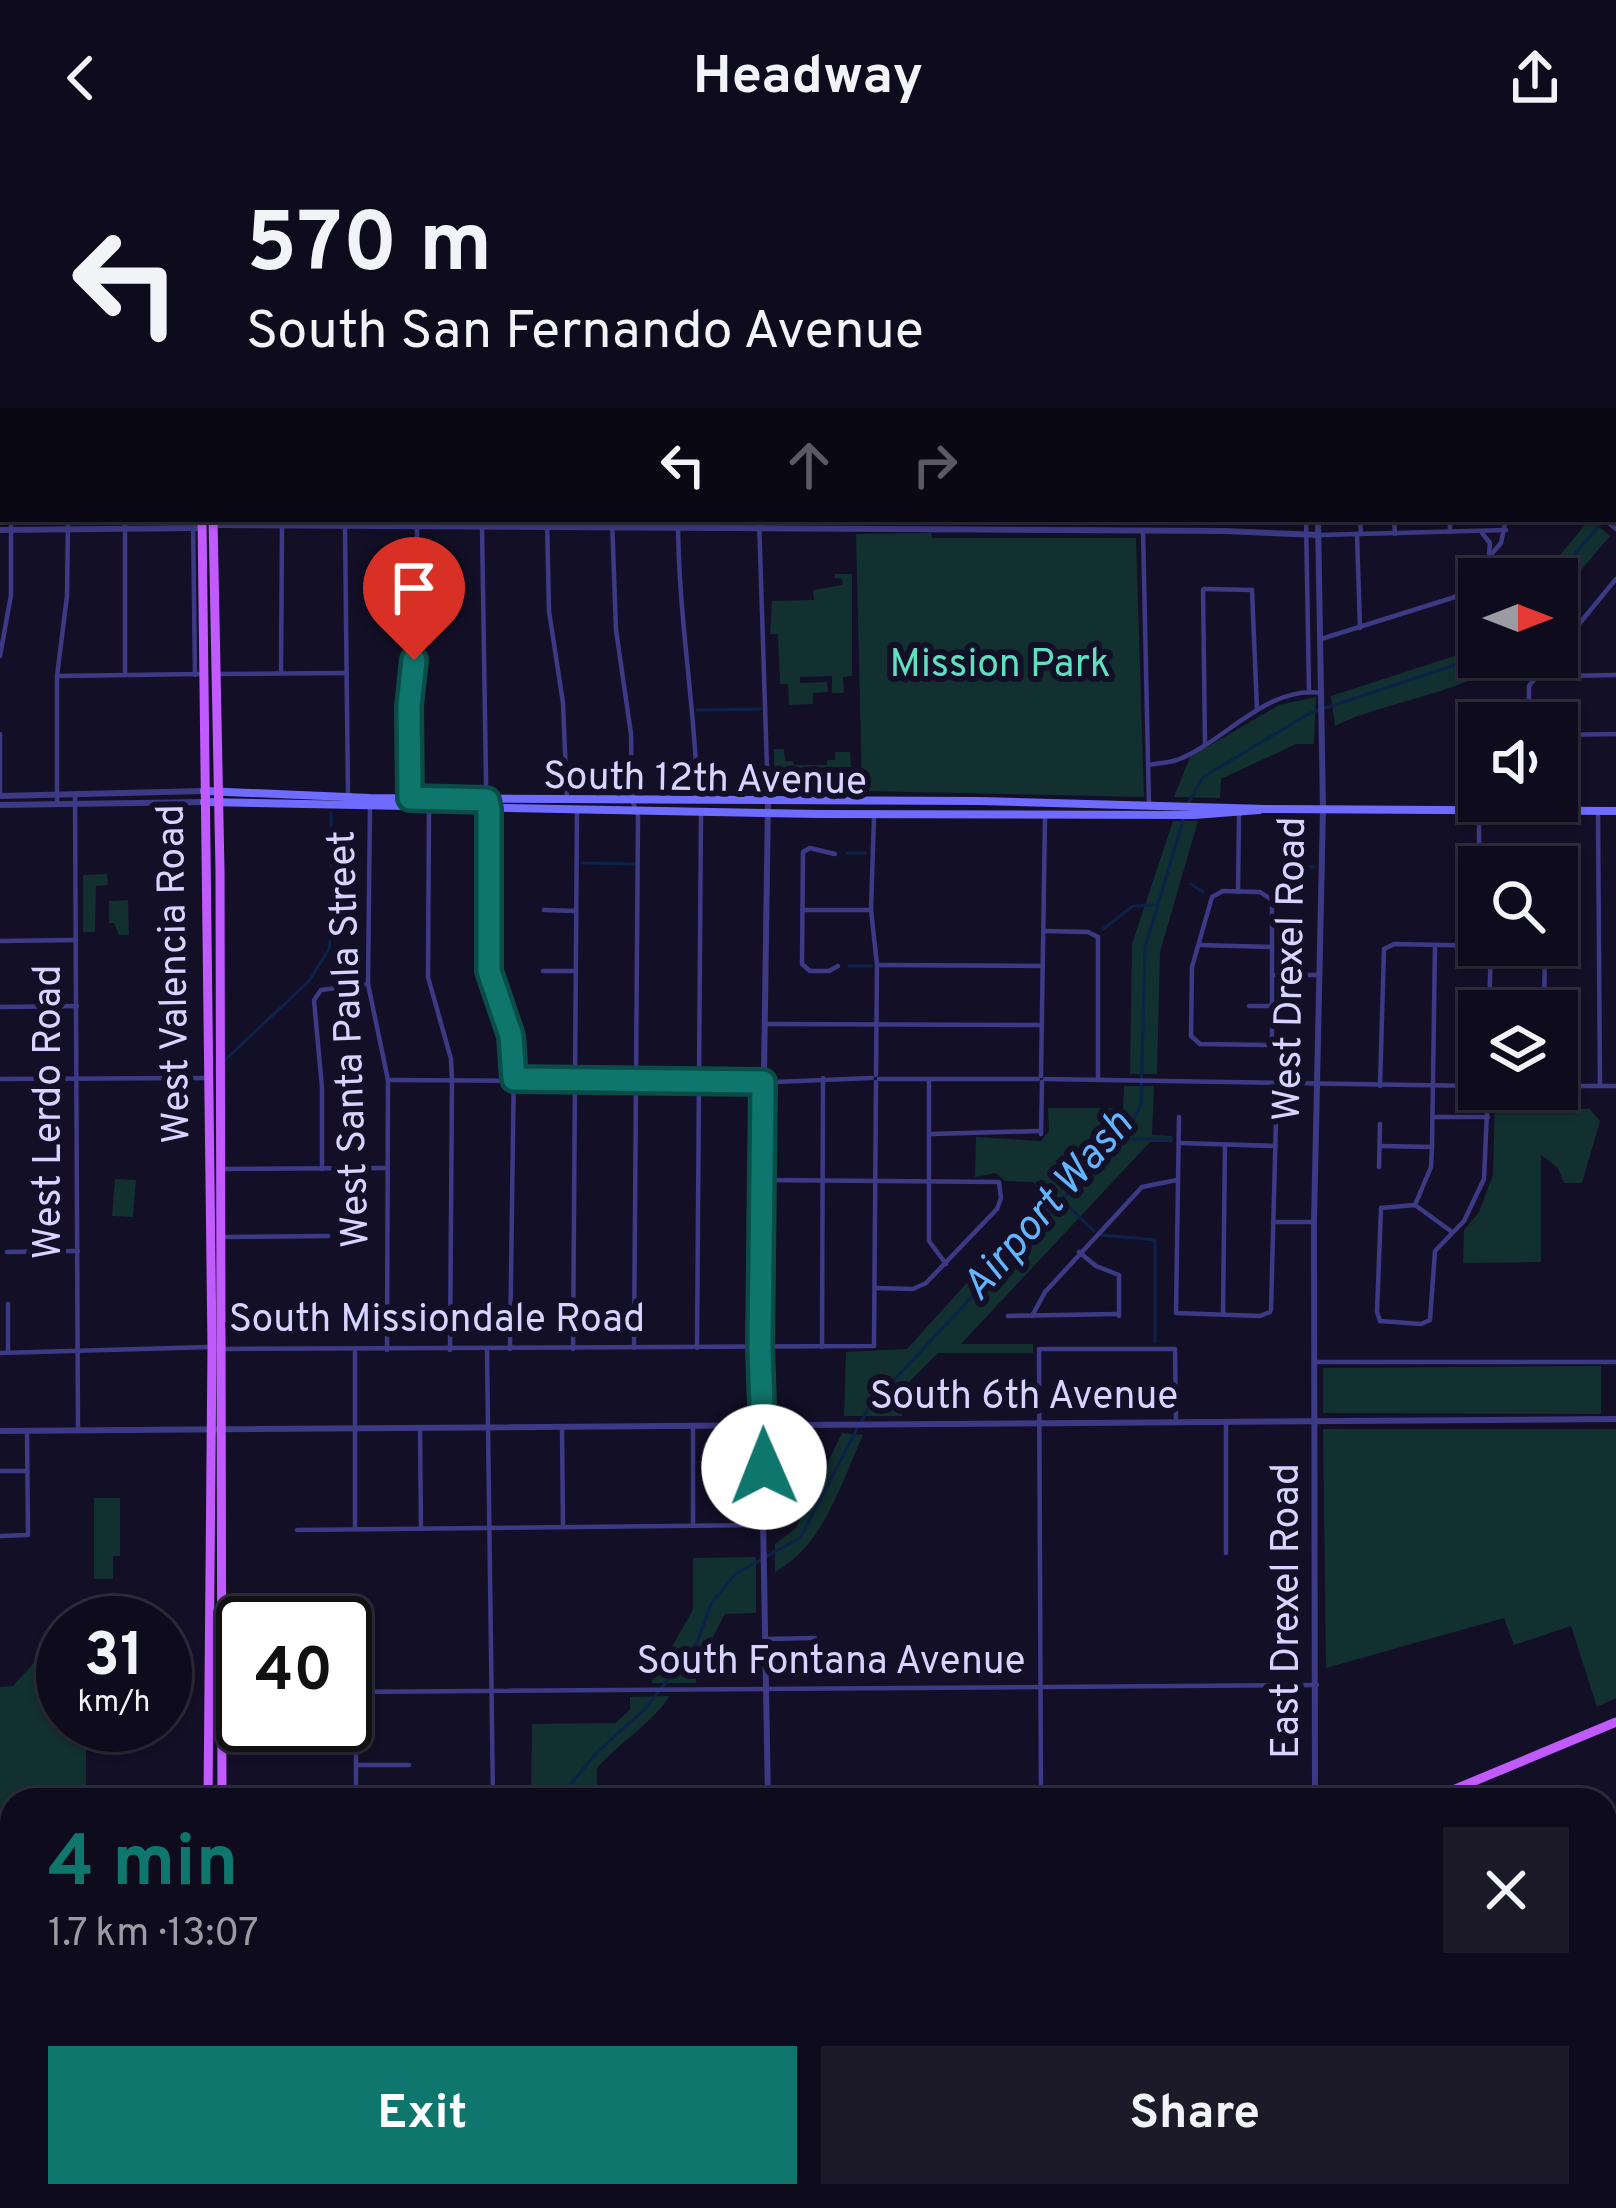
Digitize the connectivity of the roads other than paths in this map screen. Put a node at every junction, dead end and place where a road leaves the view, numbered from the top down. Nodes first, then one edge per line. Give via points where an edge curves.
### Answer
1 (11, 522) edge
2 (68, 522) edge
3 (124, 522) edge
4 (892, 522) edge
5 (959, 522) edge
6 (1037, 522) edge
7 (1100, 522) edge
8 (1163, 522) edge
9 (1224, 522) edge
10 (1306, 522) edge
11 (1318, 522) edge
12 (1360, 522) edge
13 (1394, 522) edge
14 (1450, 522) edge
15 (1506, 522) edge
16 (203, 523) edge
17 (366, 523) edge
18 (547, 523) edge
19 (612, 523) edge
20 (480, 524) edge
21 (678, 524) edge
22 (759, 524) edge
23 (824, 524) edge
24 (282, 526) junction
25 (344, 526) junction
26 (417, 526) junction
27 (892, 529) junction
28 (0, 530) edge
29 (11, 530) junction
30 (68, 530) junction
31 (125, 530) junction
32 (959, 530) junction
33 (1037, 530) junction
34 (1100, 530) junction
35 (1142, 530) junction
36 (1506, 530) junction
37 (1163, 531) junction
38 (1224, 531) junction
39 (1477, 531) junction
40 (1305, 532) junction
41 (1450, 532) junction
42 (1359, 534) junction
43 (1395, 534) junction
44 (1319, 535) junction
45 (1488, 558) edge
46 (1489, 558) edge
47 (1616, 579) edge
48 (1458, 594) edge
49 (1578, 625) edge
50 (1360, 628) junction
51 (1321, 639) junction
52 (0, 656) edge
53 (281, 673) junction
54 (346, 673) junction
55 (199, 674) junction
56 (217, 674) junction
57 (125, 675) junction
58 (1616, 675) edge
59 (57, 676) junction
60 (1578, 676) edge
61 (1310, 691) junction
62 (1322, 697) junction
63 (1257, 711) junction
64 (0, 734) edge
65 (1616, 734) edge
66 (1578, 735) edge
67 (1204, 744) junction
68 (1148, 765) junction
69 (0, 796) edge
70 (204, 796) junction
71 (219, 796) junction
72 (328, 796) junction
73 (348, 797) junction
74 (57, 798) junction
75 (75, 798) junction
76 (410, 798) junction
77 (567, 800) junction
78 (632, 800) junction
79 (767, 800) junction
80 (861, 800) junction
81 (1045, 802) junction
82 (370, 803) junction
83 (488, 804) junction
84 (0, 805) edge
85 (314, 806) junction
86 (699, 806) junction
87 (429, 808) junction
88 (1266, 808) junction
89 (577, 809) junction
90 (1150, 809) junction
91 (1323, 809) junction
92 (637, 810) junction
93 (1196, 810) junction
94 (1458, 810) edge
95 (1578, 810) edge
96 (1598, 811) junction
97 (1616, 811) edge
98 (878, 812) junction
99 (861, 813) junction
100 (767, 814) junction
101 (849, 814) junction
102 (1239, 814) junction
103 (1045, 815) junction
104 (872, 826) junction
105 (836, 854) dead end
106 (1238, 892) junction
107 (544, 910) dead end
108 (576, 910) junction
109 (802, 910) junction
110 (872, 910) junction
111 (1044, 932) junction
112 (213, 937) junction
113 (76, 940) junction
114 (0, 941) edge
115 (1197, 945) junction
116 (1435, 946) junction
117 (1458, 946) edge
118 (1272, 947) junction
119 (877, 965) junction
120 (1043, 965) junction
121 (838, 966) dead end
122 (543, 971) dead end
123 (576, 971) junction
124 (1272, 975) junction
125 (1320, 975) junction
126 (368, 985) junction
127 (77, 1006) junction
128 (1249, 1006) dead end
129 (1271, 1006) junction
130 (0, 1007) edge
131 (764, 1024) junction
132 (877, 1024) junction
133 (1042, 1025) junction
134 (77, 1078) junction
135 (214, 1078) junction
136 (823, 1078) junction
137 (876, 1078) junction
138 (0, 1079) edge
139 (514, 1079) junction
140 (1042, 1079) junction
141 (1098, 1079) junction
142 (388, 1080) junction
143 (452, 1080) junction
144 (929, 1080) junction
145 (574, 1081) junction
146 (636, 1081) junction
147 (698, 1082) junction
148 (763, 1082) junction
149 (1277, 1082) junction
150 (1317, 1082) junction
151 (1380, 1086) junction
152 (1432, 1086) junction
153 (1458, 1086) edge
154 (1578, 1086) edge
155 (1600, 1086) junction
156 (1616, 1086) edge
157 (1488, 1110) edge
158 (1432, 1117) junction
159 (1488, 1117) junction
160 (1179, 1118) dead end
161 (1380, 1124) dead end
162 (929, 1134) junction
163 (1178, 1143) junction
164 (1226, 1145) junction
165 (1380, 1145) junction
166 (1276, 1146) junction
167 (1432, 1147) junction
168 (1379, 1167) dead end
169 (388, 1168) junction
170 (215, 1169) junction
171 (322, 1169) junction
172 (762, 1180) junction
173 (822, 1180) junction
174 (929, 1180) junction
175 (1177, 1180) junction
176 (876, 1181) junction
177 (68, 1201) dead end
178 (78, 1201) junction
179 (1415, 1205) junction
180 (1275, 1222) junction
181 (1314, 1222) junction
182 (1452, 1232) junction
183 (328, 1237) dead end
184 (222, 1238) junction
185 (78, 1251) junction
186 (7, 1252) dead end
187 (1079, 1252) junction
188 (946, 1264) junction
189 (875, 1288) junction
190 (8, 1304) dead end
191 (1007, 1316) dead end
192 (1032, 1316) junction
193 (1223, 1316) junction
194 (760, 1347) junction
195 (822, 1347) junction
196 (217, 1348) junction
197 (634, 1348) junction
198 (697, 1348) junction
199 (510, 1349) junction
200 (573, 1349) junction
201 (450, 1350) junction
202 (488, 1350) junction
203 (355, 1351) junction
204 (387, 1351) junction
205 (78, 1352) junction
206 (4, 1353) edge
207 (1314, 1362) junction
208 (1616, 1362) edge
209 (1616, 1419) edge
210 (1314, 1421) junction
211 (1176, 1424) junction
212 (1226, 1424) junction
213 (1038, 1425) junction
214 (764, 1426) junction
215 (354, 1427) junction
216 (562, 1427) junction
217 (693, 1427) junction
218 (214, 1428) junction
219 (419, 1428) junction
220 (488, 1428) junction
221 (78, 1430) junction
222 (0, 1431) edge
223 (27, 1431) junction
224 (0, 1471) edge
225 (27, 1471) junction
226 (693, 1526) junction
227 (765, 1526) junction
228 (563, 1527) junction
229 (490, 1528) junction
230 (355, 1529) junction
231 (421, 1529) junction
232 (297, 1530) dead end
233 (0, 1536) edge
234 (1226, 1553) dead end
235 (815, 1638) dead end
236 (766, 1639) junction
237 (1318, 1685) junction
238 (1039, 1688) junction
239 (491, 1691) junction
240 (766, 1691) junction
241 (372, 1692) edge
242 (215, 1693) junction
243 (1616, 1722) edge
244 (356, 1752) edge
245 (356, 1765) junction
246 (409, 1765) dead end
247 (209, 1788) edge
248 (221, 1788) edge
249 (356, 1788) edge
250 (493, 1788) edge
251 (768, 1788) edge
252 (1041, 1788) edge
253 (1316, 1788) edge
254 (1460, 1788) edge

1 - 29 street
2 - 30 street
3 - 31 street
4 - 27 street
5 - 32 street
6 - 33 street
7 - 34 street
8 - 37 street
9 - 38 street
10 - 40 street
11 - 44 street, West Drexel Road
12 - 42 street
13 - 43 street
14 - 41 street
15 - 36 street
16 - 24 street
16 - 31 street
16 - 55 main road, West Valencia Road
16 - 56 main road, West Valencia Road
17 - 25 street
17 - 26 street
18 - 19 street
18 - 20 street
18 - 77 street
19 - 21 street
19 - 78 street
20 - 26 street
20 - 83 street
21 - 22 street
21 - 86 street
22 - 23 street
22 - 79 street
23 - 27 street
24 - 25 street
24 - 53 street
25 - 54 street, West Santa Paula Street
26 - 76 street
27 - 32 street
28 - 29 street
29 - 30 street
29 - 52 street
30 - 31 street
30 - 59 street
31 - 57 street
32 - 33 street
33 - 34 street
34 - 35 street
35 - 37 street
35 - 68 street
36 - 39 street
36 - 46 street
37 - 38 street
38 - 40 street
39 - 41 street
39 - 45 street via 1490,544
40 - 44 street
40 - 61 street
41 - 43 street
42 - 43 street
42 - 44 street
42 - 50 street
44 - 51 street, West Drexel Road
47 - 49 street
48 - 50 street
50 - 51 street
51 - 62 street, West Drexel Road
53 - 54 street
53 - 56 street
54 - 73 street, West Santa Paula Street
55 - 56 street
55 - 57 street
55 - 70 main road, West Valencia Road
56 - 71 main road, West Valencia Road
57 - 59 street
58 - 60 street
59 - 74 street
61 - 62 street
61 - 63 street
62 - 91 street, West Drexel Road
63 - 67 street
63 - 67 street via 1254,588 1201,588
64 - 69 street
65 - 66 street
67 - 68 street
68 - 90 street
69 - 74 street, South 12th Avenue
70 - 71 main road, South 12th Avenue
70 - 75 street, South 12th Avenue
70 - 112 main road, West Valencia Road
71 - 72 main road, South 12th Avenue
71 - 85 main road, South 12th Avenue
71 - 112 main road, West Valencia Road
72 - 73 main road, South 12th Avenue
72 - 85 main road
73 - 82 main road, South 12th Avenue
74 - 75 street, South 12th Avenue
74 - 84 street, South 12th Avenue
75 - 113 street, West Lerdo Road
76 - 82 main road, South 12th Avenue
76 - 83 main road, South 12th Avenue
77 - 78 main road, South 12th Avenue
77 - 83 main road, South 12th Avenue
78 - 86 main road, South 12th Avenue
78 - 92 street
79 - 80 main road, South 12th Avenue
79 - 86 main road, South 12th Avenue
79 - 100 street
80 - 81 main road, South 12th Avenue
80 - 99 main road
81 - 90 main road, South 12th Avenue
81 - 103 street
82 - 85 main road, South 12th Avenue
82 - 87 main road, South 12th Avenue
82 - 126 street, West Santa Paula Street
83 - 87 main road, South 12th Avenue
83 - 89 main road, South 12th Avenue
83 - 139 street via 489,971 511,1036
86 - 92 main road, South 12th Avenue
86 - 100 main road, South 12th Avenue
86 - 147 street
87 - 143 street via 428,976
88 - 91 main road, South 12th Avenue
88 - 93 main road, South 12th Avenue
88 - 102 main road, South 12th Avenue
89 - 92 main road, South 12th Avenue
89 - 108 street
90 - 93 main road, South 12th Avenue
90 - 103 main road, South 12th Avenue
91 - 94 main road, South 12th Avenue
91 - 125 street, West Drexel Road
92 - 146 street
93 - 102 main road, South 12th Avenue
95 - 96 main road, South 12th Avenue
96 - 97 main road, South 12th Avenue
96 - 155 street
98 - 99 main road, South 12th Avenue
98 - 103 main road, South 12th Avenue
98 - 104 street
99 - 101 main road, South 12th Avenue
100 - 101 main road, South 12th Avenue
100 - 131 street
101 - 104 street via 867,816
102 - 106 street
103 - 111 street
104 - 110 street
105 - 109 street via 803,852
106 - 115 street via 1212,897
106 - 118 street via 1271,896
107 - 108 street
108 - 123 street
109 - 110 street
109 - 121 street via 803,970
110 - 119 street
111 - 120 street
111 - 141 street via 1098,934
112 - 135 main road, West Valencia Road
113 - 114 street
113 - 127 street, West Lerdo Road
115 - 118 street
115 - 129 street via 1193,1041 1270,1043
116 - 117 street
116 - 151 street via 1384,947
116 - 152 street
118 - 124 street
119 - 120 street
119 - 132 street
120 - 133 street
122 - 123 street
123 - 145 street
124 - 125 street
124 - 129 street
125 - 150 street, West Drexel Road
126 - 142 street, West Santa Paula Street
126 - 171 street via 317,993
127 - 130 street
127 - 134 street, West Lerdo Road
128 - 129 street
131 - 132 street
131 - 148 street
132 - 133 street
132 - 137 street
133 - 140 street
134 - 135 street
134 - 138 street
134 - 178 street, West Lerdo Road
135 - 170 main road, West Valencia Road
136 - 137 street
136 - 148 street
136 - 173 street
137 - 144 street
137 - 176 street
139 - 143 street
139 - 145 street
139 - 199 street
140 - 141 street
140 - 144 street
140 - 162 street via 1040,1132
141 - 149 street
142 - 143 street
142 - 169 street, West Santa Paula Street
143 - 201 street
144 - 162 street
145 - 146 street
145 - 200 street
146 - 147 street
146 - 197 street
147 - 148 street
147 - 198 street
148 - 172 street
149 - 150 street
149 - 166 street
150 - 151 street
150 - 181 street, West Drexel Road
151 - 152 street
152 - 153 street
152 - 158 street
154 - 155 street
155 - 156 street
157 - 159 street
158 - 159 street
158 - 167 street
159 - 182 street via 1479,1195
160 - 163 street
161 - 165 street
162 - 174 street
163 - 164 street
163 - 175 street
164 - 166 street
164 - 193 street
165 - 167 street
165 - 168 street
166 - 180 street
167 - 179 street
169 - 171 street
169 - 204 street, West Santa Paula Street
170 - 171 street
170 - 184 main road, West Valencia Road
170 - 196 main road, West Valencia Road
172 - 173 street
172 - 194 street
173 - 176 street
173 - 195 street
174 - 176 street
174 - 188 street via 928,1241
174 - 188 street via 998,1180 997,1209
175 - 187 street via 1142,1187
175 - 193 street via 1176,1313
176 - 189 street
177 - 178 street
178 - 185 street, West Lerdo Road
179 - 182 street
179 - 182 street via 1379,1206 1378,1323 1430,1323 1432,1259
180 - 181 street
180 - 193 street via 1271,1313
181 - 207 street, West Drexel Road
183 - 184 street
184 - 196 main road, West Valencia Road
185 - 186 street
185 - 205 street, West Lerdo Road
187 - 192 street
187 - 192 street via 1120,1274 1118,1315
188 - 189 street via 920,1287
189 - 195 street, South Missiondale Road via 874,1346
190 - 206 street
191 - 192 street
194 - 195 street, South Missiondale Road
194 - 198 street, South Missiondale Road
194 - 214 street
196 - 203 street, South Missiondale Road
196 - 205 street, South Missiondale Road
196 - 218 main road, West Valencia Road
197 - 198 street, South Missiondale Road
197 - 200 street, South Missiondale Road
199 - 200 street, South Missiondale Road
199 - 202 street, South Missiondale Road
201 - 202 street, South Missiondale Road
201 - 204 street, South Missiondale Road
202 - 220 street
203 - 204 street, South Missiondale Road
203 - 215 street
205 - 206 street, South Missiondale Road
205 - 221 street, West Lerdo Road
207 - 208 street
207 - 210 street, West Drexel Road
209 - 210 street, South 6th Avenue
210 - 212 street, South 6th Avenue
210 - 237 street, East Drexel Road
211 - 212 street, South 6th Avenue
211 - 213 street, South 6th Avenue
211 - 213 street via 1175,1348 1039,1349
212 - 234 street
213 - 214 street, South 6th Avenue
213 - 238 street
214 - 217 street, South 6th Avenue
214 - 227 street
215 - 218 street, South 6th Avenue
215 - 219 street, South 6th Avenue
215 - 230 street
216 - 217 street, South 6th Avenue
216 - 220 street, South 6th Avenue
216 - 228 street
217 - 226 street
218 - 221 street, South 6th Avenue
218 - 242 main road, West Valencia Road
219 - 220 street, South 6th Avenue
219 - 231 street
220 - 229 street
221 - 223 street, South 6th Avenue
222 - 223 street, South 6th Avenue
223 - 225 street
224 - 225 street
225 - 233 street via 28,1535
226 - 227 street
226 - 228 street
227 - 236 street
228 - 229 street
229 - 231 street
229 - 239 street
230 - 231 street
230 - 232 street
235 - 236 street
236 - 240 street
237 - 238 street, South Fontana Avenue
237 - 253 street, East Drexel Road
238 - 240 street, South Fontana Avenue
238 - 252 street
239 - 240 street, South Fontana Avenue
239 - 241 street, South Fontana Avenue
239 - 250 street
240 - 251 street
242 - 247 main road
242 - 248 main road
243 - 254 main road
244 - 245 street
245 - 246 street
245 - 249 street

